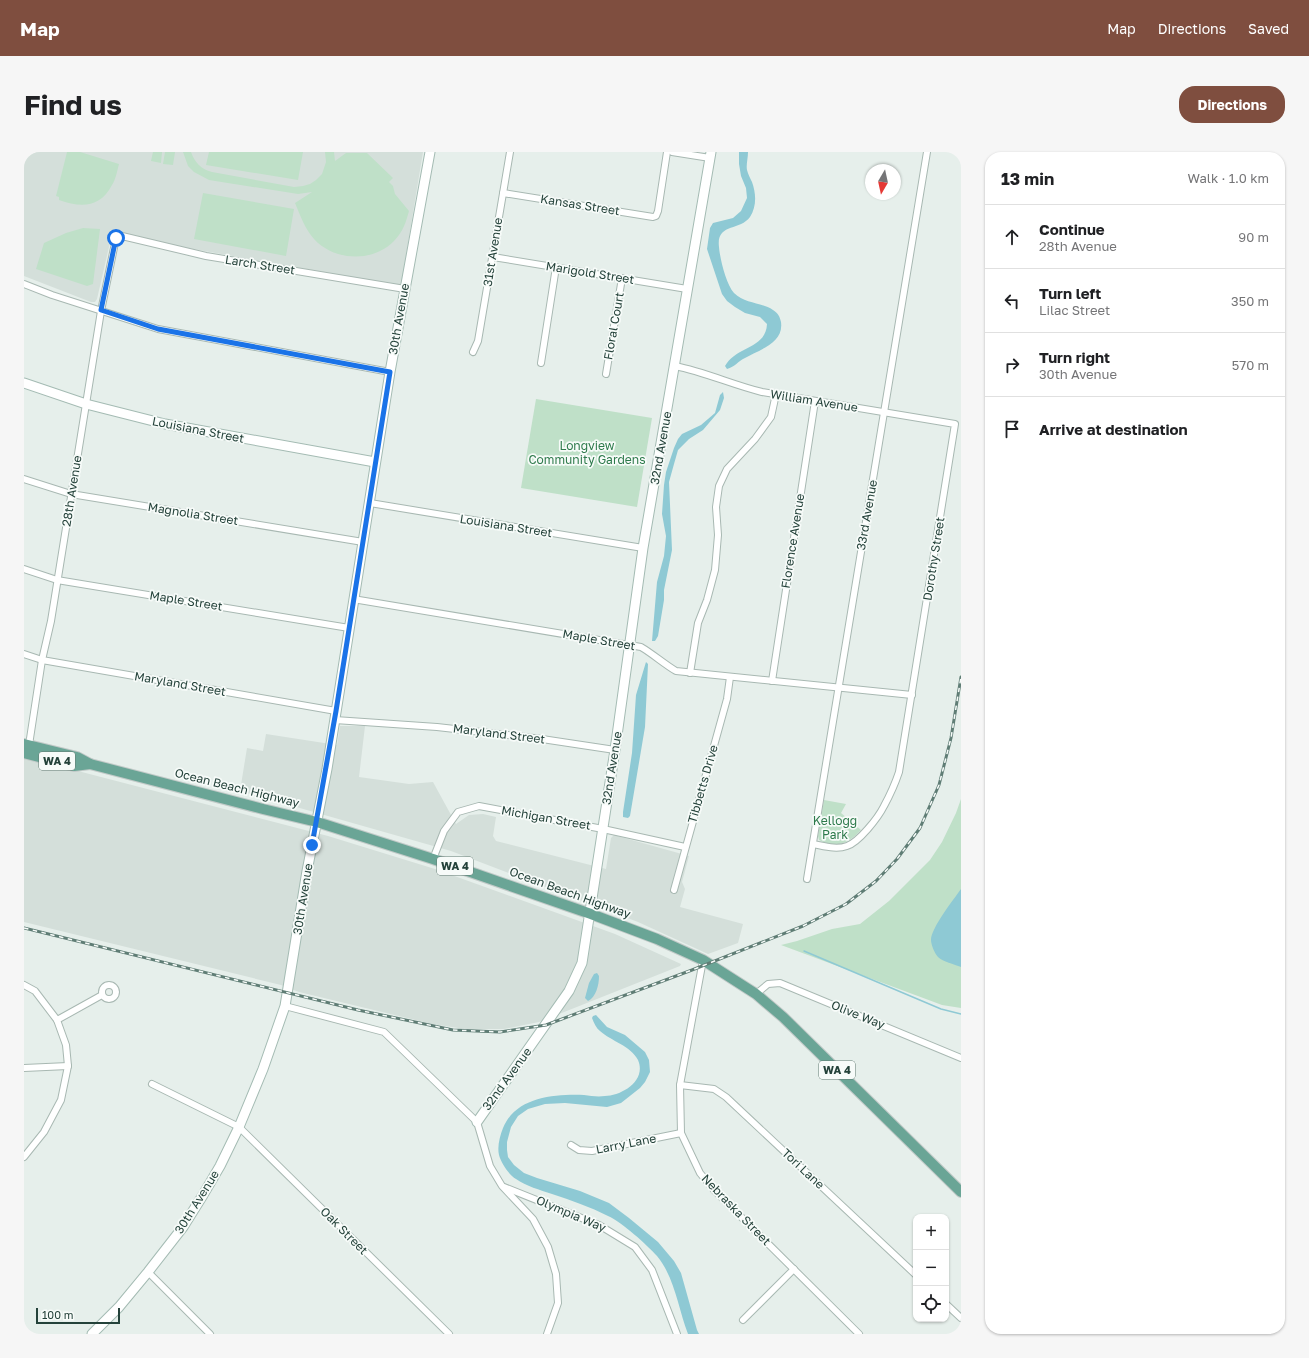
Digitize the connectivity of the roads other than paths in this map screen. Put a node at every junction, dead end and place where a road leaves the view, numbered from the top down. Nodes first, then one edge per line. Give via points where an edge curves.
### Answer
1 (430, 152) edge
2 (510, 152) edge
3 (667, 152) edge
4 (672, 152) edge
5 (927, 152) edge
6 (710, 155) edge
7 (503, 193) junction
8 (116, 238) joint
9 (493, 257) junction
10 (556, 268) junction
11 (622, 278) junction
12 (24, 284) edge
13 (405, 289) junction
14 (687, 289) junction
15 (101, 310) junction
16 (473, 352) dead end
17 (541, 363) dead end
18 (675, 366) junction
19 (390, 372) junction
20 (606, 374) dead end
21 (24, 383) edge
22 (776, 394) junction
23 (814, 401) junction
24 (86, 404) junction
25 (884, 412) junction
26 (955, 424) joint
27 (376, 462) junction
28 (24, 479) edge
29 (71, 494) junction
30 (370, 503) junction
31 (363, 542) junction
32 (643, 548) junction
33 (24, 569) edge
34 (57, 580) junction
35 (353, 599) junction
36 (349, 628) junction
37 (630, 645) junction
38 (24, 654) edge
39 (42, 660) junction
40 (690, 673) junction
41 (730, 677) junction
42 (772, 681) junction
43 (838, 687) junction
44 (912, 695) junction
45 (336, 715) junction
46 (26, 748) edge
47 (615, 750) junction
48 (317, 822) junction
49 (603, 829) junction
50 (813, 844) junction
51 (685, 848) junction
52 (433, 859) junction
53 (807, 879) dead end
54 (674, 890) dead end
55 (591, 914) junction
56 (703, 960) junction
57 (24, 985) edge
58 (756, 994) junction
59 (102, 995) dead end
60 (285, 1006) junction
61 (58, 1020) junction
62 (961, 1058) edge
63 (68, 1066) junction
64 (24, 1068) edge
65 (152, 1084) dead end
66 (680, 1085) junction
67 (477, 1122) junction
68 (239, 1127) junction
69 (681, 1133) junction
70 (571, 1145) dead end
71 (24, 1157) edge
72 (502, 1186) junction
73 (961, 1192) edge
74 (794, 1269) junction
75 (148, 1272) junction
76 (913, 1272) edge
77 (949, 1307) edge
78 (961, 1318) edge
79 (743, 1320) dead end
80 (92, 1334) edge
81 (210, 1334) edge
82 (449, 1334) edge
83 (547, 1334) edge
84 (677, 1334) edge
85 (859, 1334) edge

1 - 13 street, 30th Avenue
2 - 7 street, 31st Avenue
3 - 7 street, Kansas Street via 656,216
4 - 6 street
5 - 25 street, 33rd Avenue
6 - 14 street, 32nd Avenue
7 - 9 street, 31st Avenue
8 - 13 street, Larch Street via 122,236 206,256
8 - 15 street, 28th Avenue
9 - 10 street, Marigold Street
9 - 16 street, 31st Avenue via 478,340
10 - 11 street, Marigold Street
10 - 17 street
11 - 14 street, Marigold Street
11 - 20 street, Floral Court
12 - 15 street
13 - 19 street, 30th Avenue
14 - 18 street, 32nd Avenue
15 - 19 street via 158,329
15 - 24 street, 28th Avenue
18 - 22 street, William Avenue via 705,373 739,387
18 - 32 street, 32nd Avenue
19 - 27 street, 30th Avenue
21 - 24 street, Louisiana Street
22 - 23 street, William Avenue
22 - 40 street via 771,417 727,469 719,486 715,570 698,623
23 - 25 street, William Avenue
23 - 42 street, Florence Avenue
24 - 27 street, Louisiana Street via 165,424
24 - 29 street, 28th Avenue
25 - 26 street, William Avenue
25 - 43 street, 33rd Avenue
26 - 44 street, Dorothy Street
27 - 30 street, 30th Avenue
28 - 29 street, Magnolia Street
29 - 31 street, Magnolia Street
29 - 34 street, 28th Avenue
30 - 31 street, 30th Avenue
30 - 32 street, Louisiana Street
31 - 35 street, 30th Avenue
32 - 37 street, 32nd Avenue
33 - 34 street, Maple Street
34 - 36 street, Maple Street
34 - 39 street, 28th Avenue
35 - 36 street, 30th Avenue
35 - 37 street, Maple Street
36 - 45 street, 30th Avenue
37 - 40 street, Maple Street via 647,650 676,671
37 - 47 street, 32nd Avenue
38 - 39 street, Maryland Street
39 - 45 street, Maryland Street
39 - 46 street, 28th Avenue
40 - 41 street, Maple Street
41 - 42 street, Maple Street
41 - 51 street, Tibbetts Drive via 728,699
42 - 43 street, Maple Street
43 - 44 street, Maple Street
43 - 50 street, 33rd Avenue
44 - 50 street, Dorothy Street via 899,772 884,808 860,837 847,846 835,848
45 - 47 street, Maryland Street
45 - 48 street, 30th Avenue
46 - 48 main road, Ocean Beach Highway / WA 4 via 77,757 90,764
47 - 49 street, 32nd Avenue
48 - 52 main road, Ocean Beach Highway / WA 4
48 - 60 street, 30th Avenue
49 - 51 street, Michigan Street
49 - 52 street, Michigan Street via 479,806 458,812 444,831
49 - 55 street, 32nd Avenue
50 - 53 street, 33rd Avenue
51 - 54 street, Tibbetts Drive
52 - 55 main road, Ocean Beach Highway / WA 4
55 - 56 main road, Ocean Beach Highway / WA 4
55 - 67 street, 32nd Avenue via 582,963 569,991
56 - 58 main road, Ocean Beach Highway / WA 4
56 - 66 street, Nebraska Street
57 - 61 street via 35,991
58 - 62 street, Olive Way via 768,984 780,983
58 - 73 main road, Ocean Beach Highway / WA 4
59 - 61 street
60 - 67 street via 384,1032
60 - 68 street, 30th Avenue via 264,1069
61 - 63 street via 66,1044
63 - 64 street
63 - 71 street via 61,1100 44,1132
65 - 68 street, Oak Street
66 - 69 street, Nebraska Street
66 - 76 street, Tori Lane via 714,1089 726,1097
67 - 72 street, 32nd Avenue via 490,1166
68 - 75 street, 30th Avenue via 220,1166 183,1227
68 - 82 street, Oak Street
69 - 70 street, Larry Lane via 592,1150 579,1150
69 - 74 street, Nebraska Street via 700,1173 714,1190
72 - 83 street, 32nd Avenue via 532,1220 548,1247 556,1274 558,1304
72 - 84 street, Olympia Way via 599,1224 635,1247 652,1270
74 - 79 street
74 - 85 street, Nebraska Street
75 - 80 street, 30th Avenue
75 - 81 street
77 - 78 street

